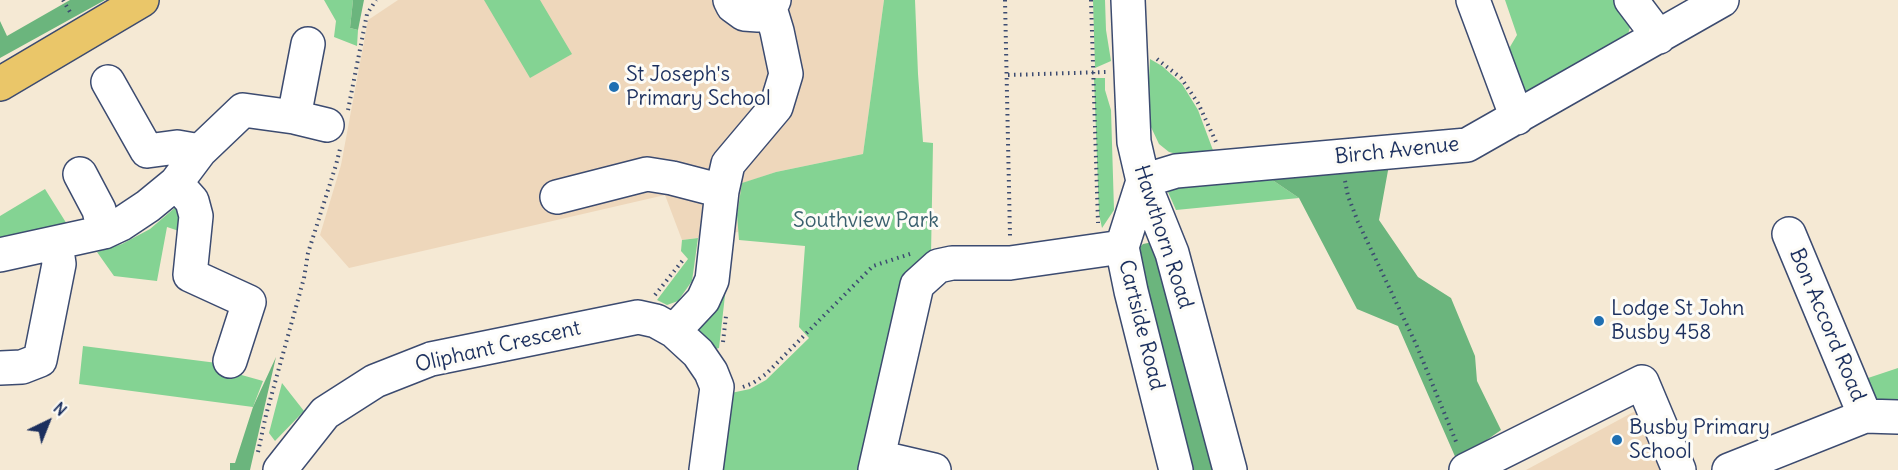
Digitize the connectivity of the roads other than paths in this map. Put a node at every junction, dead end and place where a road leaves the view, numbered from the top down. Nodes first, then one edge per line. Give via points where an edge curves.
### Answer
1 (142, 0) edge
2 (730, 0) edge
3 (1128, 0) edge
4 (1473, 0) edge
5 (1631, 0) edge
6 (1722, 0) edge
7 (772, 4) edge
8 (1659, 37) junction
9 (308, 44) dead end
10 (108, 82) dead end
11 (0, 84) edge
12 (294, 117) junction
13 (1516, 118) junction
14 (338, 129) road end
15 (200, 151) junction
16 (80, 174) dead end
17 (1143, 181) junction
18 (176, 183) junction
19 (722, 191) junction
20 (557, 197) dead end
21 (104, 232) junction
22 (1789, 234) dead end
23 (56, 243) junction
24 (1111, 249) junction
25 (0, 255) edge
26 (660, 325) junction
27 (230, 361) dead end
28 (0, 368) edge
29 (1865, 416) junction
30 (1898, 417) edge
31 (268, 464) edge
32 (876, 464) edge
33 (706, 470) edge
34 (934, 470) edge
35 (1176, 470) edge
36 (1230, 470) edge
37 (1466, 470) edge
38 (1679, 470) edge
39 (1729, 470) edge

1 - 11 main road
2 - 7 street via 744,14 758,15
3 - 17 street, Hawthorn Road via 1134,142
4 - 13 street
5 - 8 street
6 - 8 street, Birch Avenue
7 - 19 street via 786,74 776,107 728,164
8 - 13 street, Birch Avenue
9 - 12 street
10 - 15 street via 147,151 177,147
12 - 14 street
12 - 15 street via 243,111
13 - 17 street, Birch Avenue via 1467,145 1176,171
15 - 18 street
16 - 21 street via 99,210
17 - 24 street, Cartside Road
17 - 36 street, Hawthorn Road via 1172,253
18 - 21 street via 148,206
18 - 27 street via 192,201 196,216 190,275 249,302
19 - 20 street via 647,174
19 - 26 street via 712,280 703,300
21 - 23 street
22 - 29 street, Bon Accord Road
23 - 25 street
23 - 28 street via 58,264 40,360 22,367
24 - 32 street via 1010,263 952,263 938,266 917,285
24 - 35 street, Cartside Road via 1131,291
26 - 31 street, Oliphant Crescent via 638,317 431,359 375,381 325,413
26 - 33 street via 698,354 717,387
29 - 30 street
29 - 39 street
32 - 34 street
37 - 38 street via 1642,382

